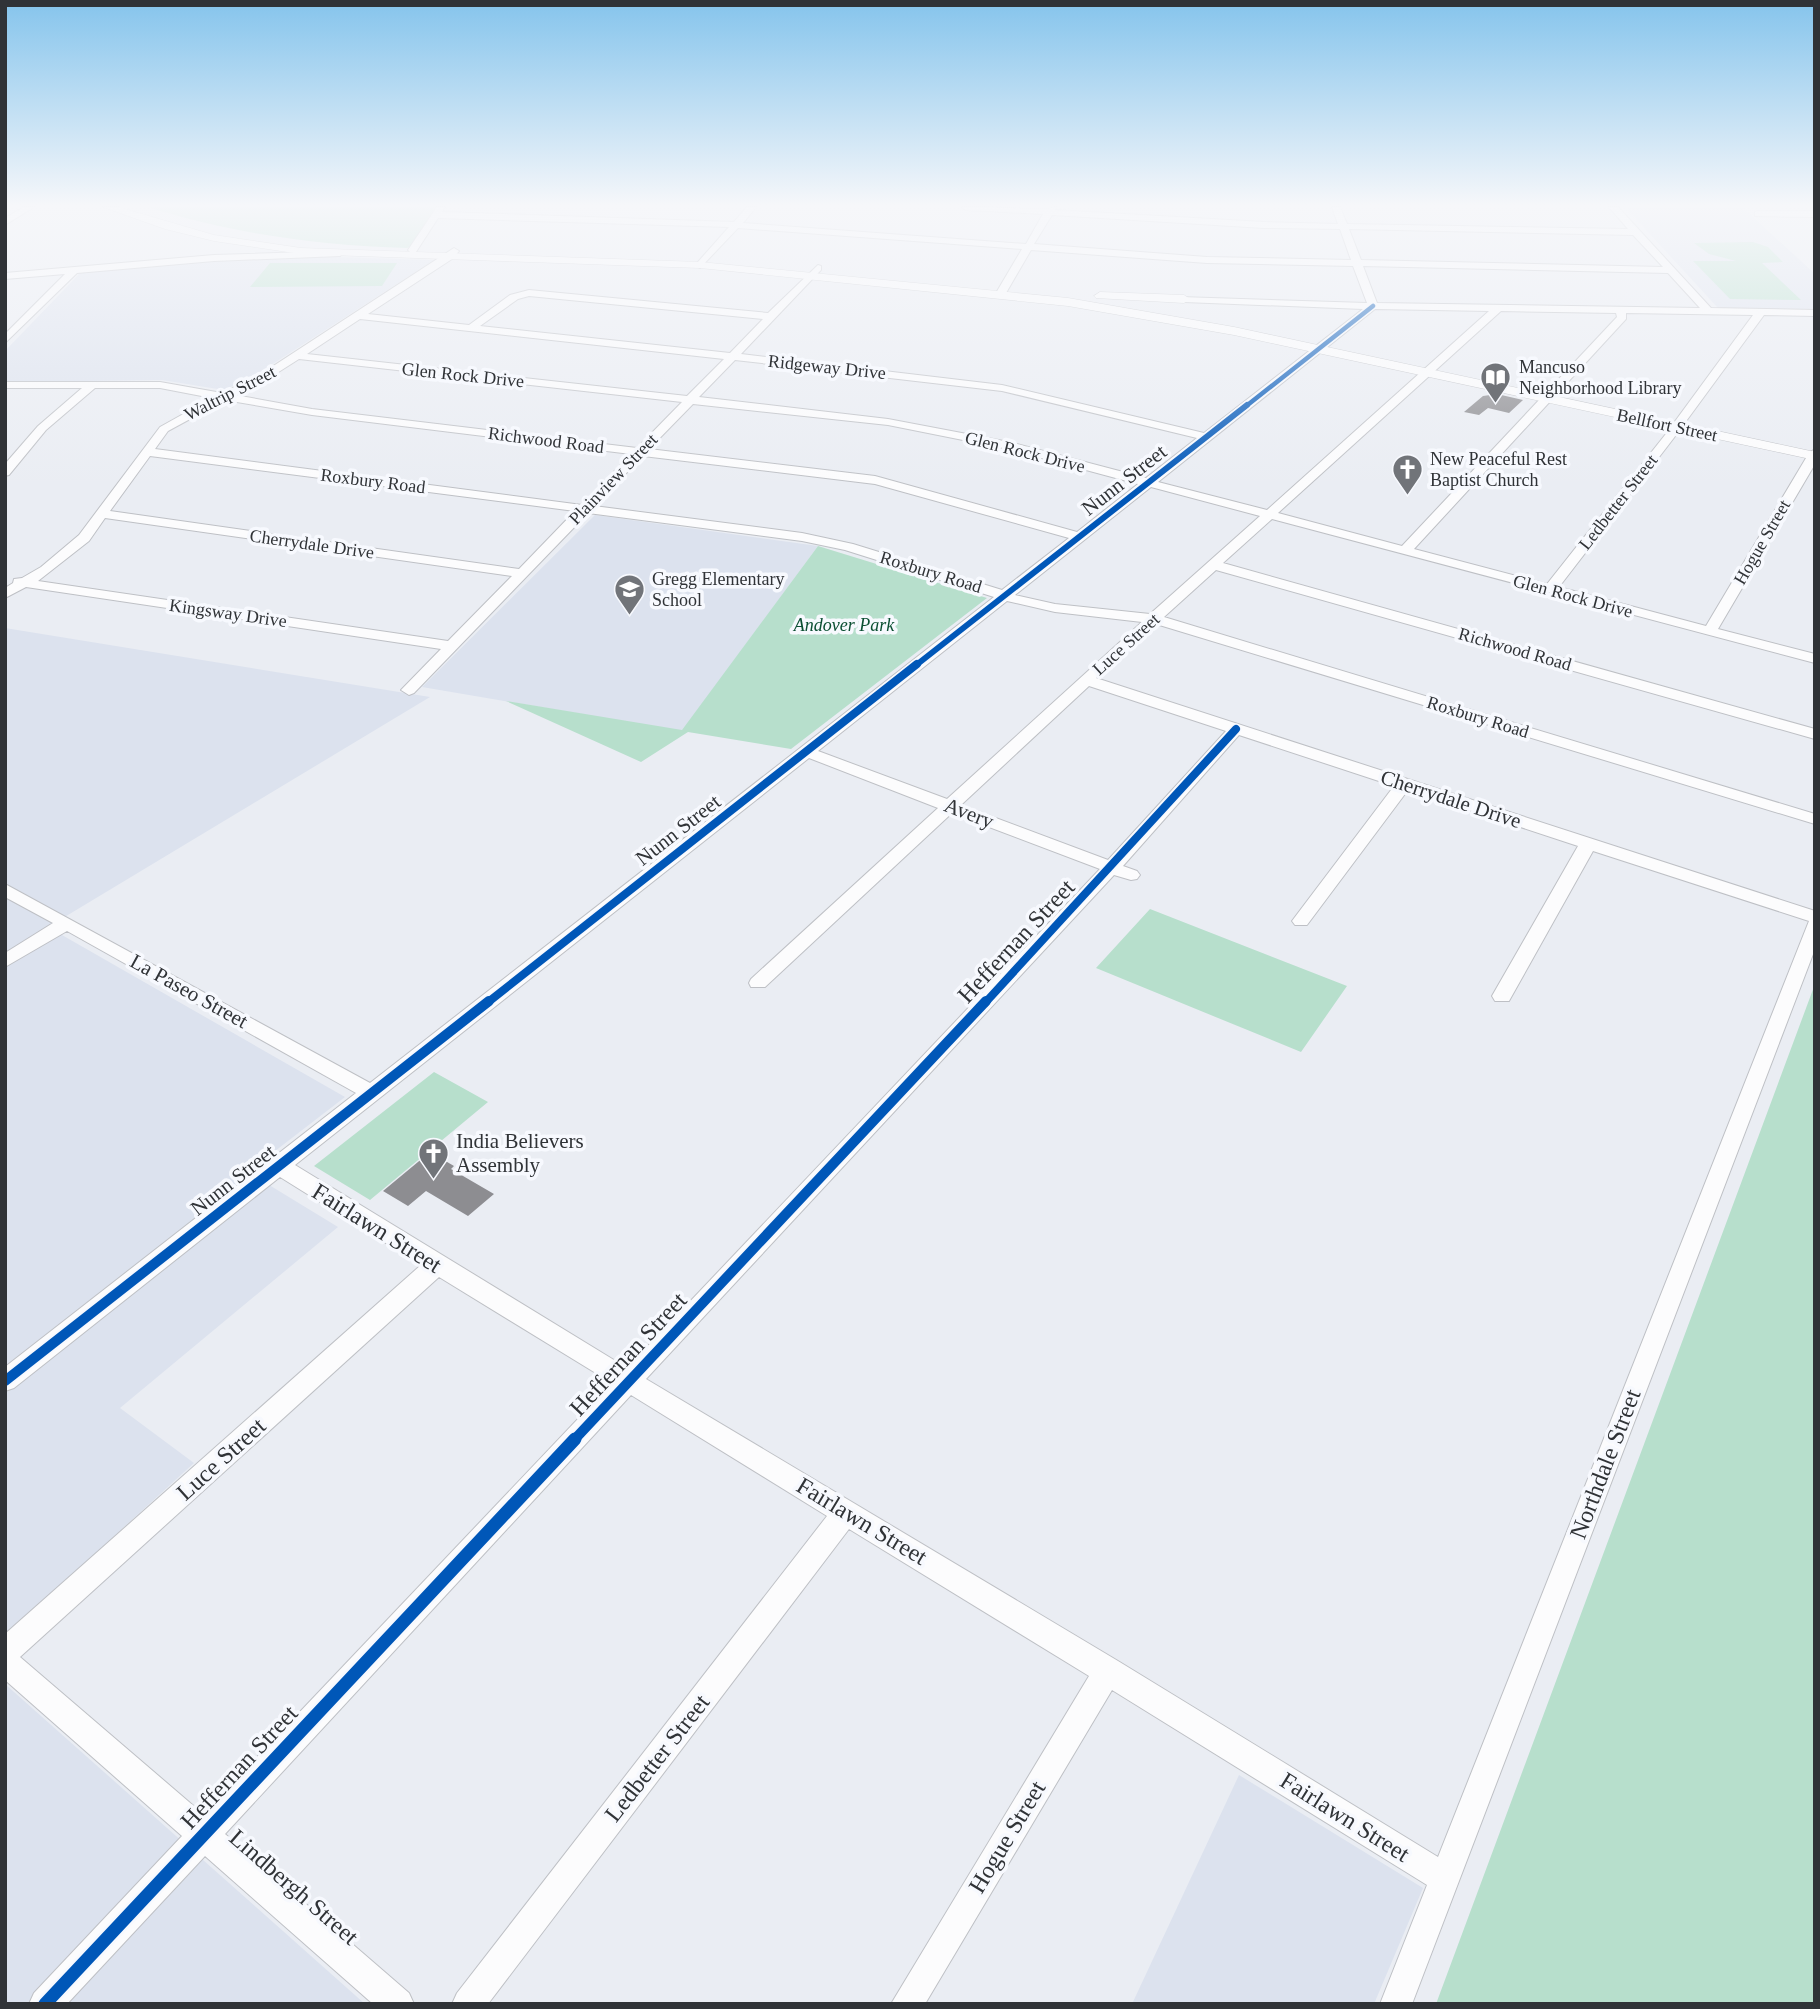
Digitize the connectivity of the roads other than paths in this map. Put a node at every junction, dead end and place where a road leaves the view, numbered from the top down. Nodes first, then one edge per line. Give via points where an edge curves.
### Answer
1 (44, 301) edge
2 (382, 301) edge
3 (509, 301) edge
4 (608, 301) edge
5 (788, 301) edge
6 (1110, 301) edge
7 (1113, 301) edge
8 (1175, 301) edge
9 (1231, 301) edge
10 (1371, 301) edge
11 (1699, 301) edge
12 (1152, 305) junction
13 (1373, 306) junction
14 (1498, 309) junction
15 (1620, 311) junction
16 (1709, 312) junction
17 (1760, 313) junction
18 (1815, 313) edge
19 (359, 316) junction
20 (773, 317) junction
21 (471, 328) junction
22 (5, 340) edge
23 (1323, 346) junction
24 (299, 356) junction
25 (733, 357) junction
26 (1432, 370) junction
27 (95, 383) junction
28 (5, 385) edge
29 (226, 395) junction
30 (1551, 395) junction
31 (689, 400) junction
32 (1679, 423) junction
33 (1207, 437) junction
34 (640, 451) junction
35 (148, 452) junction
36 (1814, 453) edge
37 (5, 472) edge
38 (1148, 483) junction
39 (586, 509) junction
40 (103, 514) junction
41 (1269, 515) junction
42 (1080, 537) junction
43 (1405, 551) junction
44 (1215, 565) junction
45 (522, 573) junction
46 (5, 580) edge
47 (26, 584) junction
48 (1550, 590) junction
49 (5, 594) edge
50 (1006, 595) junction
51 (1154, 620) junction
52 (1710, 631) junction
53 (451, 646) junction
54 (1815, 659) edge
55 (1086, 680) junction
56 (409, 690) dead end
57 (1236, 729) junction
58 (1815, 734) edge
59 (807, 751) junction
60 (1404, 783) junction
61 (951, 805) junction
62 (1815, 819) edge
63 (1588, 844) junction
64 (1111, 868) junction
65 (1131, 876) dead end
66 (5, 889) edge
67 (1815, 917) edge
68 (1301, 920) dead end
69 (67, 923) junction
70 (1815, 925) edge
71 (5, 961) edge
72 (758, 983) dead end
73 (1502, 996) dead end
74 (372, 1093) junction
75 (279, 1166) junction
76 (437, 1265) junction
77 (630, 1380) junction
78 (5, 1381) edge
79 (846, 1512) junction
80 (5, 1652) edge
81 (5, 1662) edge
82 (1108, 1671) junction
83 (204, 1833) junction
84 (1444, 1878) junction
85 (45, 2004) edge
86 (398, 2004) edge
87 (468, 2004) edge
88 (907, 2004) edge
89 (1396, 2004) edge

1 - 22 street
2 - 19 street, Waltrip Street
3 - 21 street
4 - 20 street
5 - 20 street, Plainview Street
6 - 12 main road, Bellfort Street
7 - 12 main road, Bellfort Street
8 - 12 main road
9 - 13 street
10 - 13 street
11 - 16 street
12 - 23 main road, Bellfort Street
13 - 14 street
13 - 23 street, Nunn Street
14 - 15 street
14 - 26 street, Luce Street
15 - 16 street
15 - 30 street via 1622,317
16 - 17 street
17 - 18 street
17 - 32 street, Ledbetter Street
19 - 21 street, Ridgeway Drive
19 - 24 street, Waltrip Street
20 - 25 street, Plainview Street
21 - 25 street, Ridgeway Drive
23 - 26 main road, Bellfort Street
23 - 33 street, Nunn Street
24 - 29 street, Waltrip Street
24 - 31 street, Glen Rock Drive
25 - 31 street, Plainview Street
25 - 33 street, Ridgeway Drive via 1002,388
26 - 30 main road, Bellfort Street
26 - 41 street, Luce Street
27 - 28 street, Richwood Road
27 - 29 street, Richwood Road via 170,386
27 - 37 street via 42,428
29 - 34 street, Richwood Road via 312,412
29 - 35 street, Waltrip Street via 164,429
30 - 32 main road, Bellfort Street
30 - 43 street
31 - 34 street, Plainview Street
31 - 38 street, Glen Rock Drive via 888,422 1009,446
32 - 36 main road, Bellfort Street
32 - 48 street, Ledbetter Street
33 - 38 street, Nunn Street
34 - 39 street, Plainview Street
34 - 42 street, Richwood Road via 875,480
35 - 39 street, Roxbury Road
35 - 40 street, Waltrip Street
36 - 52 street, Hogue Street
38 - 41 street, Glen Rock Drive
38 - 42 street, Nunn Street
39 - 45 street, Plainview Street
39 - 50 street, Roxbury Road via 802,537
40 - 45 street, Cherrydale Drive
40 - 47 street, Waltrip Street via 65,556
41 - 43 street, Glen Rock Drive
41 - 44 street, Luce Street
42 - 50 street, Nunn Street
43 - 48 street, Glen Rock Drive
44 - 51 street, Luce Street
44 - 58 street, Richwood Road
45 - 53 street, Plainview Street
46 - 47 street, Kingsway Drive
47 - 49 street, Waltrip Street
47 - 53 street, Kingsway Drive
48 - 52 street, Glen Rock Drive
50 - 51 street, Roxbury Road via 1055,608
50 - 59 street, Nunn Street
51 - 55 street, Luce Street
51 - 62 street, Roxbury Road
52 - 54 street, Glen Rock Drive
53 - 56 street, Plainview Street
55 - 57 street, Cherrydale Drive
55 - 61 street, Luce Street
57 - 60 street, Cherrydale Drive
57 - 64 street, Heffernan Street
59 - 61 street, Avery
59 - 74 street, Nunn Street
60 - 63 street, Cherrydale Drive
60 - 68 street
61 - 64 street, Avery
61 - 72 street, Luce Street
63 - 67 street, Cherrydale Drive
63 - 73 street
64 - 65 street, Avery
64 - 77 street, Heffernan Street
66 - 69 street, La Paseo Street
69 - 71 street
69 - 74 street, La Paseo Street
70 - 84 street, Northdale Street
74 - 75 street, Nunn Street
75 - 76 street, Fairlawn Street
75 - 78 street, Nunn Street
76 - 77 street, Fairlawn Street
76 - 80 street, Luce Street
77 - 79 street, Fairlawn Street
77 - 83 street, Heffernan Street
79 - 82 street, Fairlawn Street
79 - 87 street, Ledbetter Street
81 - 83 street, Lindbergh Street
82 - 84 street, Fairlawn Street
82 - 88 street, Hogue Street
83 - 85 street, Heffernan Street
83 - 86 street, Lindbergh Street
84 - 89 street, Northdale Street

